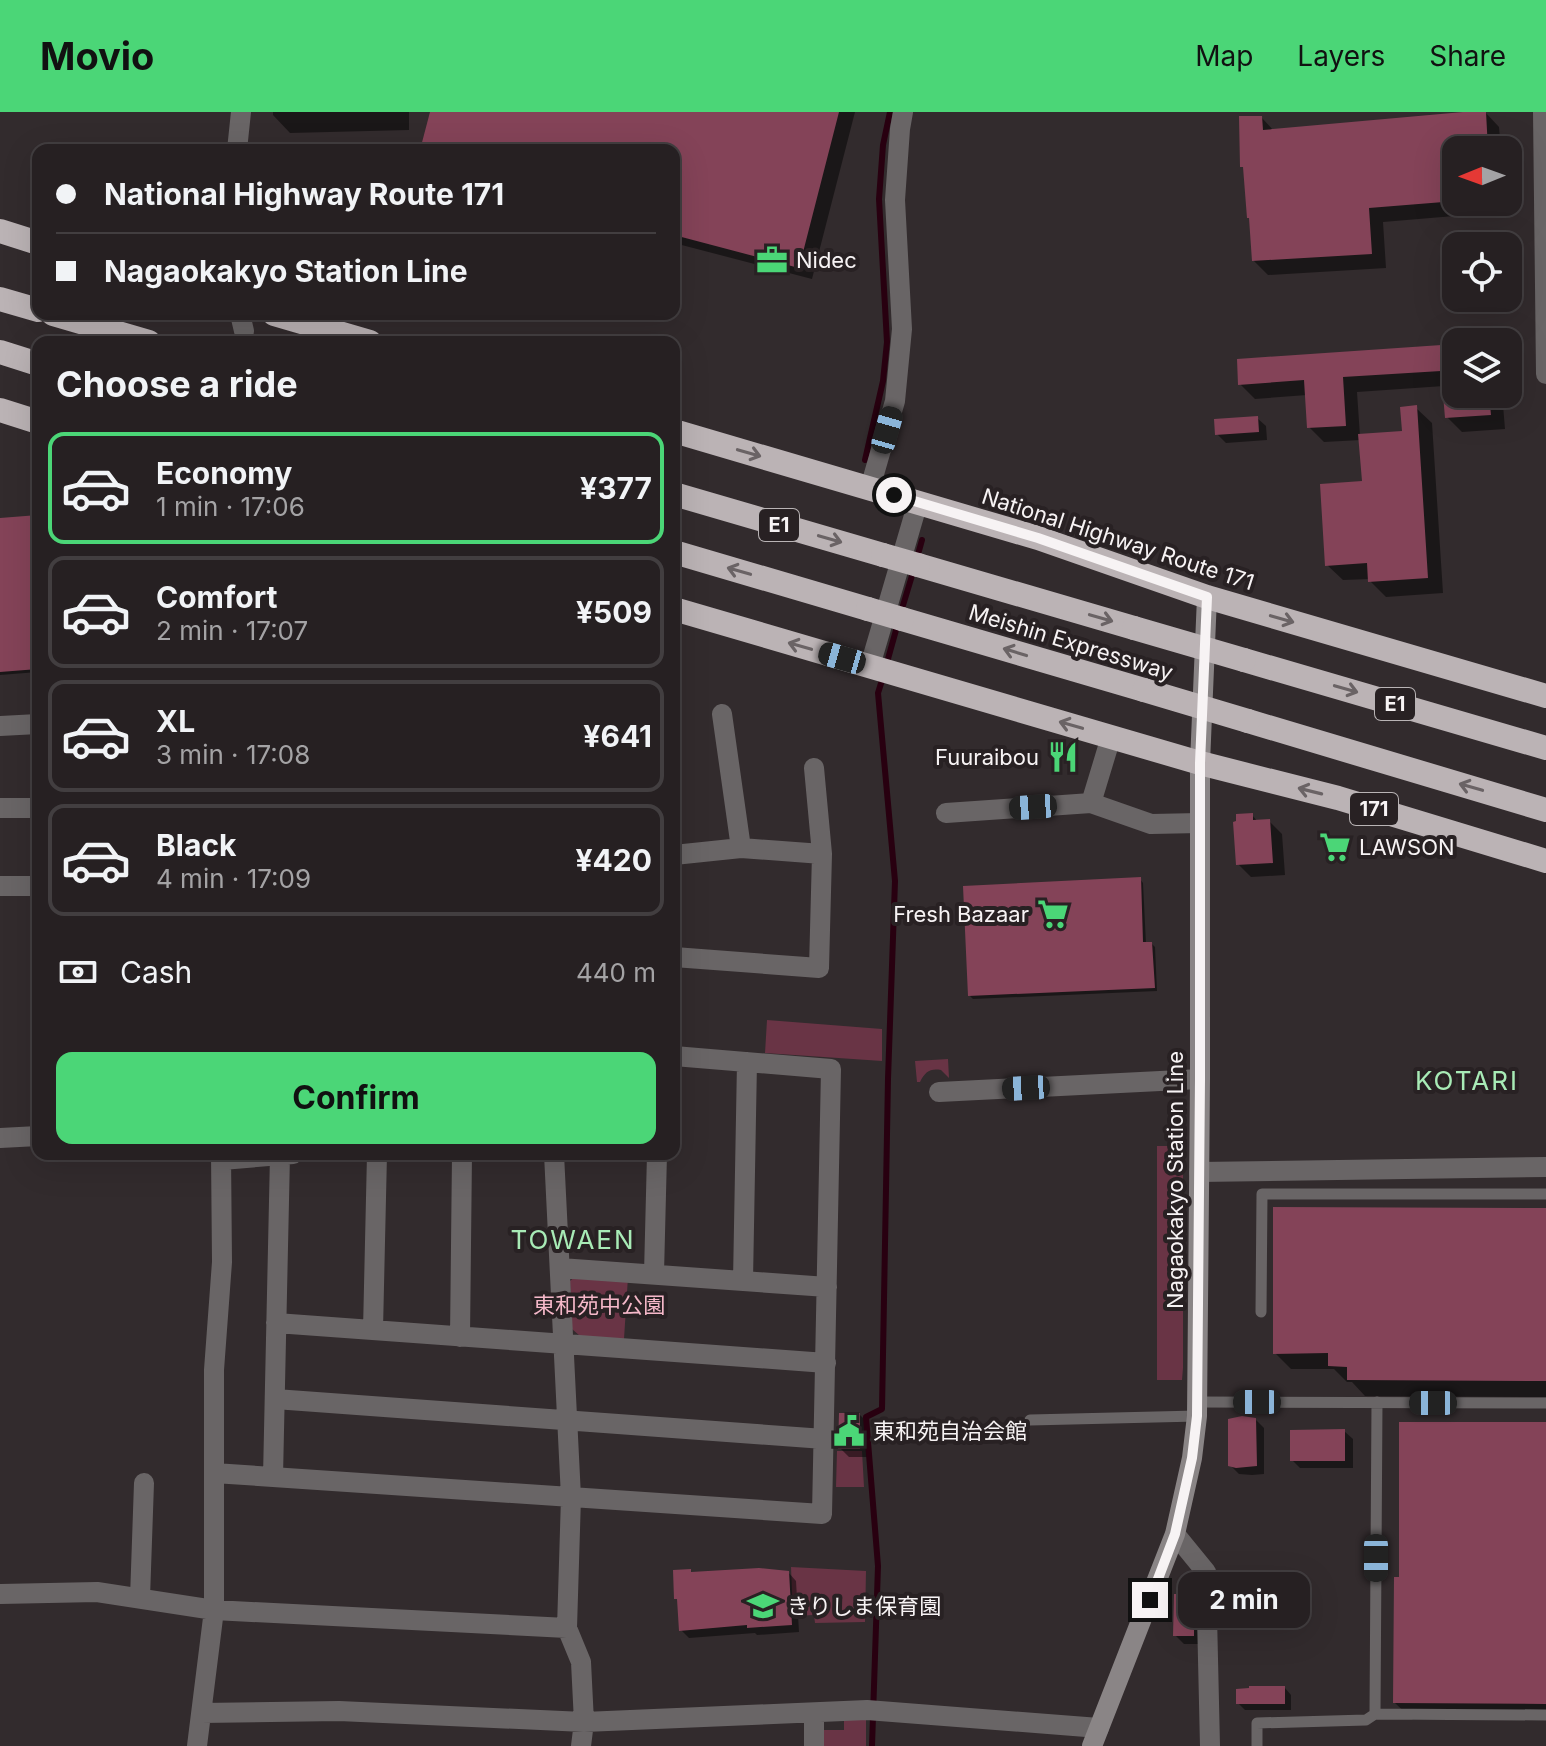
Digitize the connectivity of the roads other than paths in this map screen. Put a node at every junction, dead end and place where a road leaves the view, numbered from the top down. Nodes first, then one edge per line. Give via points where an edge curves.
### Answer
1 (241, 112) edge
2 (903, 112) edge
3 (1543, 112) edge
4 (238, 144) edge
5 (0, 231) edge
6 (32, 241) edge
7 (0, 299) edge
8 (32, 308) edge
9 (74, 320) edge
10 (295, 320) edge
11 (128, 336) edge
12 (349, 336) edge
13 (0, 352) edge
14 (32, 362) edge
15 (1546, 374) edge
16 (0, 410) edge
17 (32, 420) edge
18 (680, 433) edge
19 (870, 488) junction
20 (680, 496) edge
21 (918, 502) junction
22 (680, 554) edge
23 (1207, 597) junction
24 (680, 611) edge
25 (880, 669) junction
26 (1546, 696) edge
27 (722, 714) dead end
28 (32, 724) edge
29 (0, 726) edge
30 (1111, 737) junction
31 (1546, 748) edge
32 (1200, 763) junction
33 (814, 768) dead end
34 (1091, 803) junction
35 (0, 808) edge
36 (32, 808) edge
37 (1546, 810) edge
38 (946, 813) dead end
39 (1200, 823) junction
40 (741, 848) junction
41 (680, 854) edge
42 (822, 854) junction
43 (1546, 861) edge
44 (0, 886) edge
45 (32, 886) edge
46 (680, 957) edge
47 (680, 1056) edge
48 (747, 1062) junction
49 (1200, 1079) junction
50 (939, 1092) dead end
51 (32, 1136) edge
52 (0, 1138) edge
53 (222, 1160) edge
54 (286, 1160) edge
55 (377, 1160) edge
56 (462, 1160) edge
57 (554, 1160) edge
58 (657, 1160) edge
59 (1546, 1167) edge
60 (1199, 1172) junction
61 (1546, 1194) edge
62 (560, 1268) junction
63 (654, 1274) junction
64 (743, 1281) junction
65 (827, 1287) junction
66 (1261, 1312) dead end
67 (276, 1323) junction
68 (373, 1330) junction
69 (460, 1337) junction
70 (564, 1344) junction
71 (826, 1363) junction
72 (275, 1399) junction
73 (1377, 1402) junction
74 (1546, 1403) edge
75 (1197, 1409) junction
76 (567, 1420) junction
77 (1030, 1420) dead end
78 (824, 1439) junction
79 (214, 1473) junction
80 (273, 1477) junction
81 (144, 1483) dead end
82 (571, 1497) junction
83 (1175, 1534) junction
84 (0, 1594) edge
85 (140, 1598) junction
86 (214, 1610) junction
87 (567, 1628) junction
88 (201, 1713) junction
89 (814, 1714) junction
90 (1375, 1714) junction
91 (1546, 1715) edge
92 (584, 1722) junction
93 (1096, 1737) edge
94 (197, 1746) edge
95 (581, 1746) edge
96 (814, 1746) edge
97 (1210, 1746) edge
98 (1257, 1746) edge

1 - 4 street
2 - 19 street via 895,200 902,329 895,401
3 - 15 street
5 - 6 highway
7 - 8 highway
9 - 11 highway
10 - 12 highway
13 - 14 highway
16 - 17 highway
18 -> 19 highway, National Highway Route 171
19 - 21 highway, National Highway Route 171
20 -> 31 highway, Meishin Expressway / E1, bridge
21 - 23 highway, National Highway Route 171
21 - 25 street
37 -> 22 highway, Meishin Expressway, bridge
23 -> 26 highway, National Highway Route 171
23 - 32 main road, Nagaokakyo Station Line
25 -> 24 highway, 171
30 -> 25 highway, 171
27 - 40 street
28 - 29 street
30 - 32 highway, 171
30 - 34 street
32 - 39 main road, Nagaokakyo Station Line
43 -> 32 highway, 171
33 - 42 street
34 - 38 street
34 - 39 street via 1151,824
35 - 36 street
39 - 49 main road, Nagaokakyo Station Line
40 - 41 street
40 - 42 street
42 - 46 street via 819,968
44 - 45 street
47 - 48 street
48 - 64 street
48 - 65 street via 831,1069
49 - 50 street
49 - 60 main road, Nagaokakyo Station Line
51 - 52 street
53 - 79 street
54 - 67 street
55 - 68 street
56 - 69 street
57 - 62 street
58 - 63 street
59 - 60 street
60 - 75 main road, Nagaokakyo Station Line
61 - 66 lane via 1262,1194
62 - 63 street
62 - 70 street
63 - 64 street
64 - 65 street
65 - 71 street
67 - 68 street
67 - 72 street
68 - 69 street
69 - 70 street
70 - 71 street
70 - 76 street
71 - 78 street
72 - 76 street
72 - 80 street
73 - 74 lane
73 - 75 lane
73 - 90 lane
75 - 77 lane
75 - 83 main road, Nagaokakyo Station Line
76 - 78 street
76 - 82 street
78 - 82 street via 822,1514
79 - 80 street
79 - 86 street
80 - 82 street
81 - 85 street
82 - 87 street
83 - 93 main road, Nagaokakyo Station Line
83 - 97 street via 1206,1572
84 - 85 street via 97,1592
85 - 86 street
86 - 87 street
86 - 88 street
87 - 92 street via 581,1662
88 - 92 street via 339,1711
88 - 94 street
89 - 92 street
89 - 93 street via 873,1710
89 - 96 street
90 - 91 lane
90 - 98 lane via 1366,1720 1257,1723
92 - 95 street

